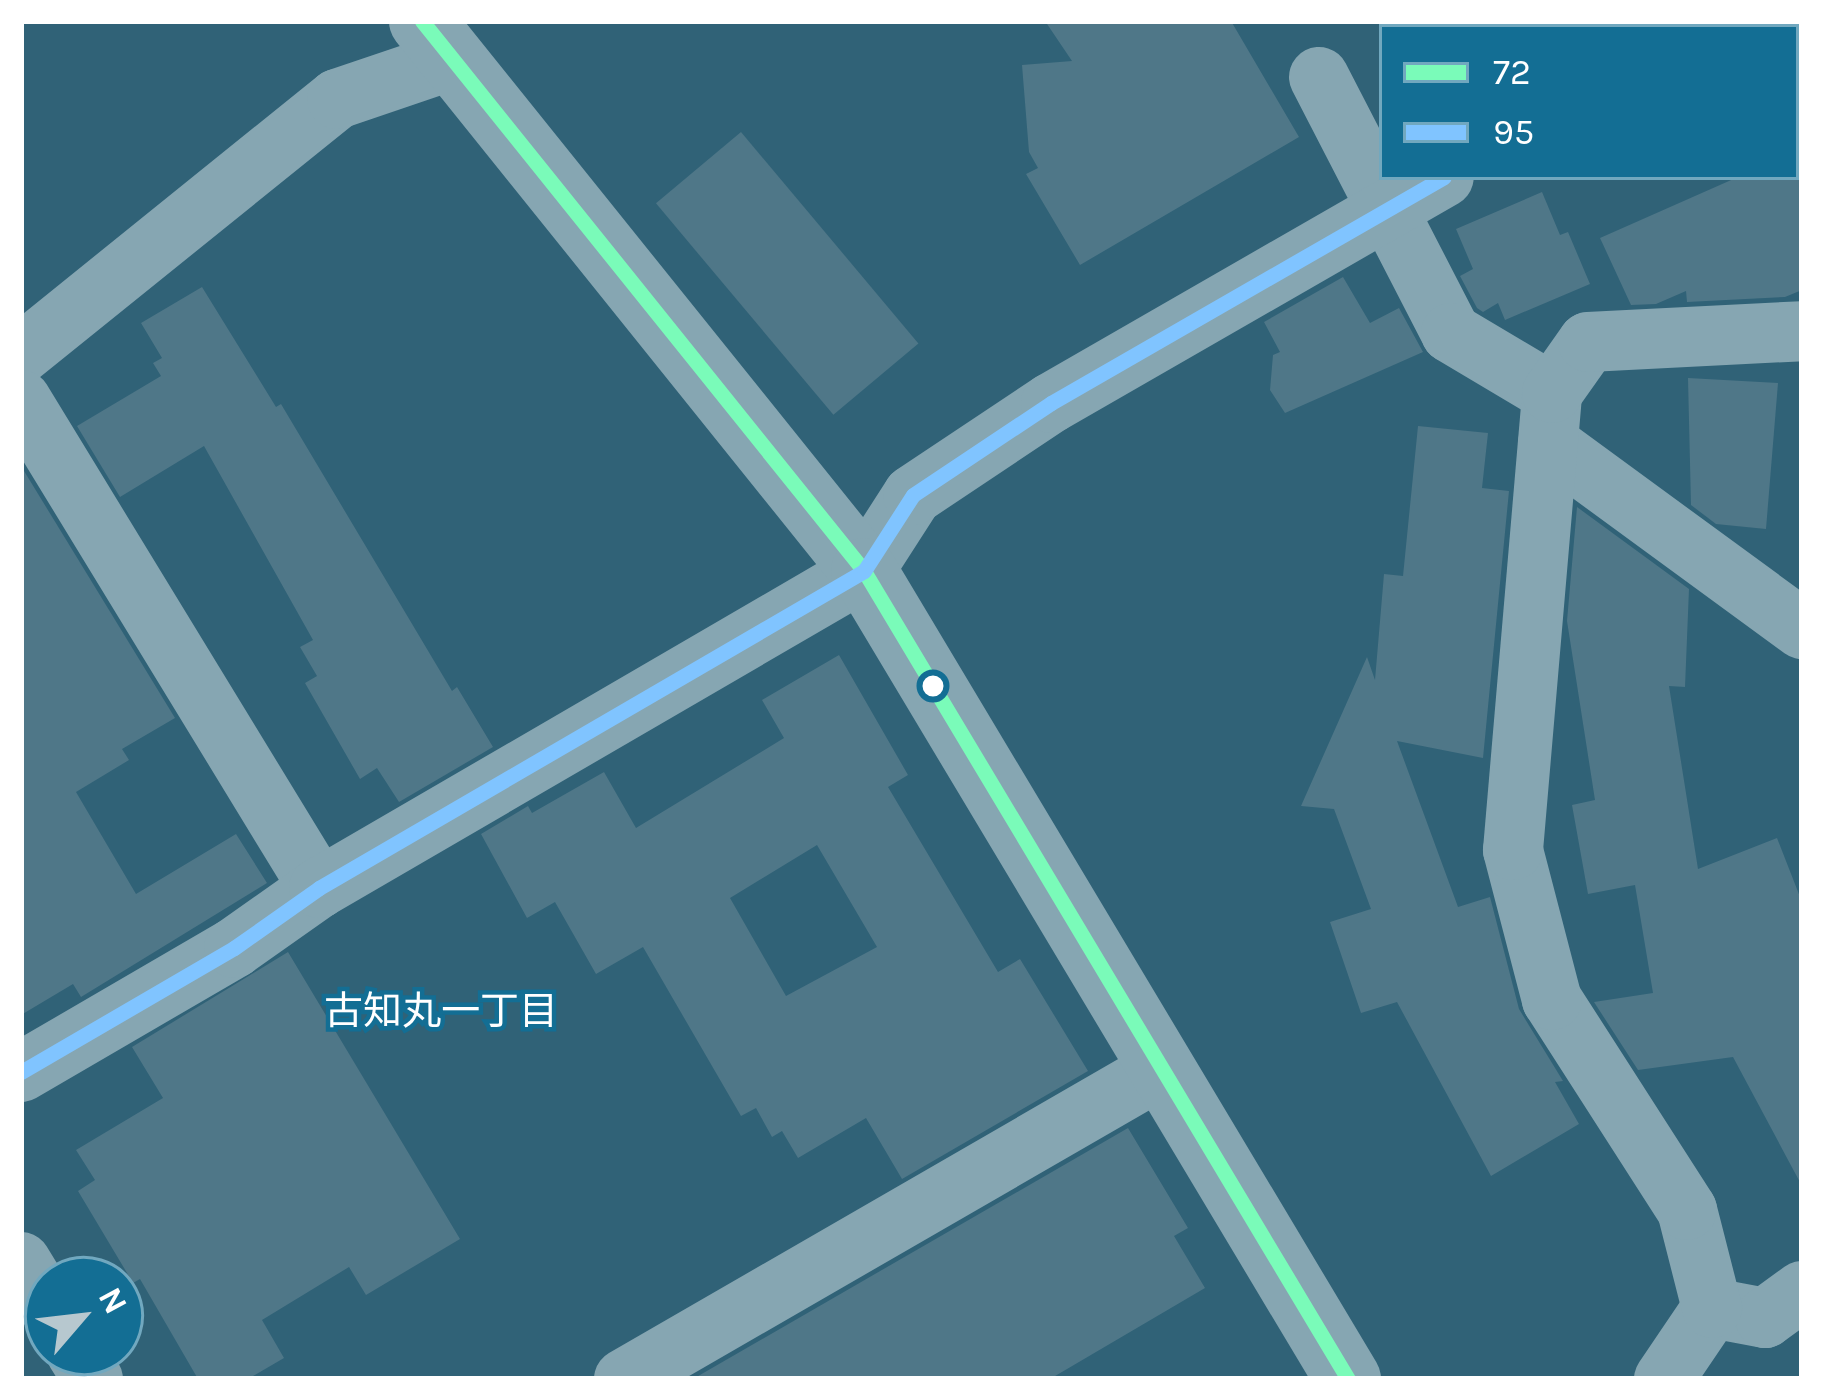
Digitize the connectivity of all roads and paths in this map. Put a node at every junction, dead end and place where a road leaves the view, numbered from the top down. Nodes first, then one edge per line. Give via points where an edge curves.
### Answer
1 (437, 40) edge
2 (1319, 77) dead end
3 (1439, 180) edge
4 (1391, 209) junction
5 (1802, 331) edge
6 (21, 354) edge
7 (21, 400) edge
8 (1550, 418) junction
9 (864, 571) junction
10 (1802, 629) edge
11 (320, 889) junction
12 (1161, 1069) junction
13 (21, 1072) edge
14 (1802, 1291) edge
15 (1712, 1308) junction
16 (699, 1359) edge
17 (624, 1379) edge
18 (1348, 1379) edge
19 (1664, 1379) edge

1 - 6 street via 337,99
1 - 9 street
2 - 4 street
3 - 4 street
4 - 8 street via 1451,333
4 - 9 street via 1051,403 914,495
5 - 8 street via 1588,342
7 - 11 street
8 - 10 street
8 - 15 street via 1513,850 1552,1000 1688,1210
9 - 11 street
9 - 12 street
11 - 13 street
12 - 16 street
12 - 18 street
14 - 15 street via 1766,1318
15 - 19 street
16 - 17 street

